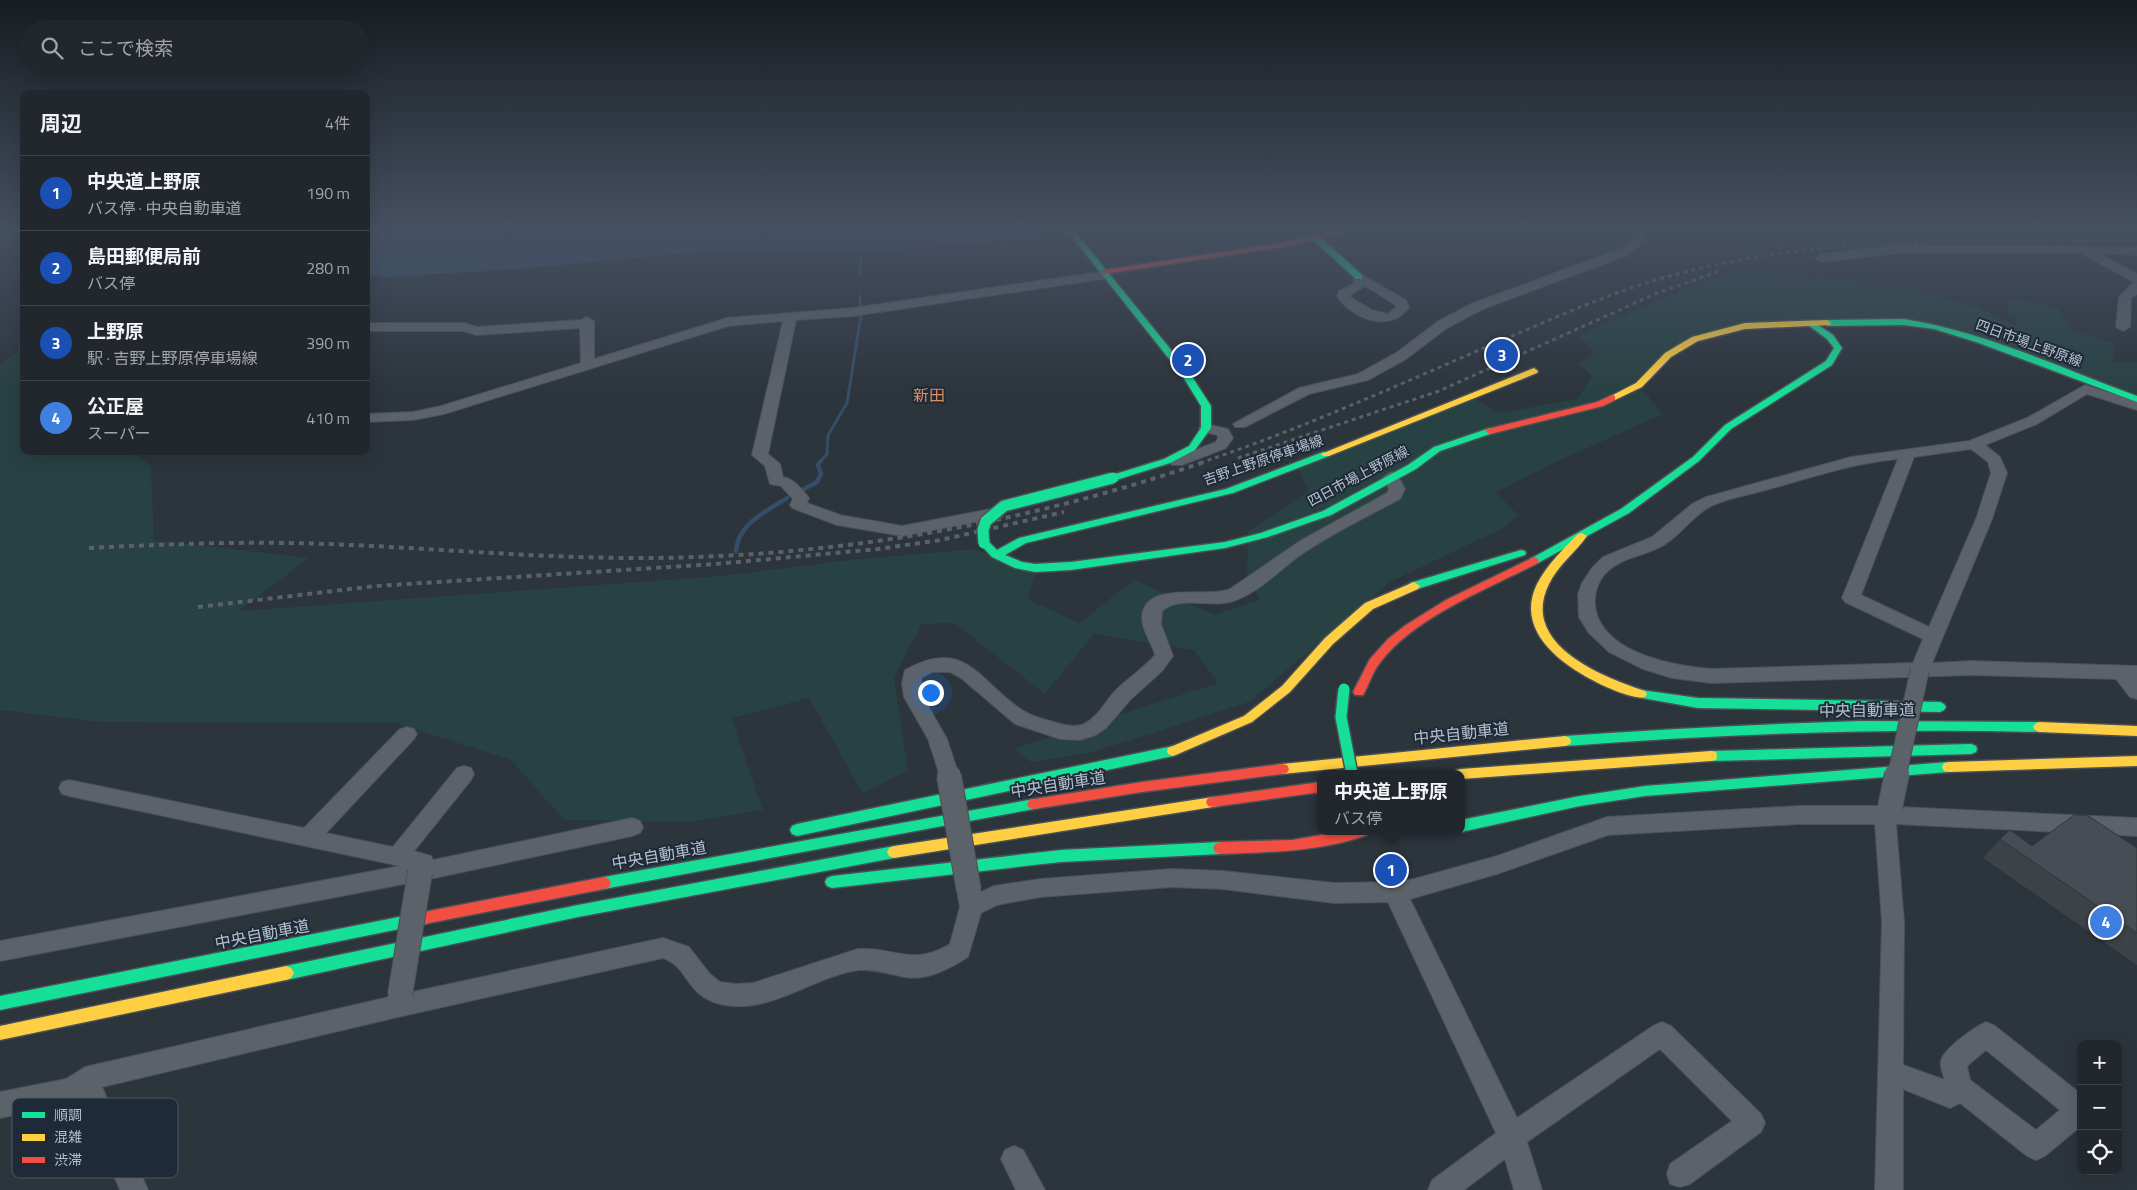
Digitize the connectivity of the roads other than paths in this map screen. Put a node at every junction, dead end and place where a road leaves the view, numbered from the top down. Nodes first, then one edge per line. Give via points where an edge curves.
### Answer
1 (1041, 284) edge
2 (1114, 284) edge
3 (1539, 284) edge
4 (2137, 285) edge
5 (790, 317) junction
6 (1811, 323) junction
7 (370, 327) edge
8 (2124, 327) dead end
9 (588, 365) junction
10 (1534, 371) dead end
11 (2137, 399) edge
12 (2137, 406) edge
13 (370, 418) edge
14 (1240, 424) dead end
15 (1206, 428) junction
16 (1700, 438) dead end
17 (1974, 444) junction
18 (1908, 454) junction
19 (1392, 477) junction
20 (1582, 536) junction
21 (996, 556) junction
22 (1408, 615) dead end
23 (1932, 636) junction
24 (1920, 669) junction
25 (2128, 672) edge
26 (1350, 675) dead end
27 (2137, 692) edge
28 (1358, 704) dead end
29 (1948, 707) dead end
30 (2137, 731) edge
31 (407, 734) dead end
32 (1361, 747) dead end
33 (1979, 749) dead end
34 (2072, 751) dead end
35 (2137, 754) edge
36 (2137, 760) edge
37 (1351, 770) edge
38 (1368, 770) edge
39 (464, 774) dead end
40 (1465, 774) edge
41 (69, 788) dead end
42 (1317, 788) edge
43 (1887, 811) junction
44 (1465, 825) edge
45 (632, 827) dead end
46 (2137, 827) edge
47 (785, 833) dead end
48 (1352, 835) edge
49 (308, 838) junction
50 (728, 848) dead end
51 (397, 857) junction
52 (420, 872) junction
53 (821, 883) dead end
54 (575, 887) junction
55 (1395, 892) junction
56 (970, 899) junction
57 (619, 916) dead end
58 (0, 950) edge
59 (316, 966) junction
60 (399, 1000) junction
61 (0, 1003) edge
62 (0, 1033) edge
63 (1891, 1072) junction
64 (1959, 1087) junction
65 (72, 1090) junction
66 (34, 1098) edge
67 (93, 1098) edge
68 (1512, 1137) junction
69 (1014, 1159) dead end
70 (1680, 1174) dead end
71 (129, 1178) edge
72 (134, 1190) edge
73 (1031, 1190) edge
74 (1442, 1190) edge
75 (1528, 1190) edge
76 (1889, 1190) edge

1 - 5 street via 917,304
2 - 15 main road via 1202,397 1208,416
3 - 14 street via 1478,306 1442,325 1401,356 1363,377 1304,391
4 - 8 street via 2125,297
5 - 9 street via 727,322
5 - 15 street via 760,455 772,464 776,481 786,482 801,498 798,505 836,520 902,532 1057,498 1146,474 1221,445 1226,438 1223,432
6 - 11 main road, 四日市場上野原線 via 1904,322 1953,331
6 - 16 main road via 1828,348 1822,359
6 - 19 main road, 四日市場上野原線 via 1745,326 1695,339 1668,355 1639,385 1600,404 1505,426 1461,440 1436,449
6 - 20 main road via 1830,337 1838,348 1829,363 1741,418 1716,437 1696,459 1625,511
7 - 9 street via 464,327 477,332 587,322
9 - 13 street via 428,414
10 - 21 main road, 吉野上野原停車場線 via 1397,428 1229,491 1023,540
12 - 17 street via 2085,389 2053,412 2006,434
15 - 21 main road, 四日市場上野原線, bridge via 1192,448 1167,461 1004,506 988,515 982,525 984,543
17 - 18 street via 1958,449
17 - 23 street via 1995,460 1999,473 1984,519
18 - 23 street via 1850,598
18 - 24 street via 1878,456 1698,507 1657,541 1610,560 1592,577 1586,591 1585,608 1590,624 1604,641 1648,666 1675,673 1711,676
19 - 21 main road, 四日市場上野原線 via 1327,513 1225,545 1035,568
19 - 56 street, bridge via 1397,489 1394,496 1322,535 1236,594 1213,600 1186,597 1157,604 1150,622 1162,643 1164,656 1122,697 1102,722 1087,731 1070,733 1022,720 971,673 955,666 937,664 922,668 912,676 912,697 932,727 943,752
20 - 28 main road via 1428,616 1402,633 1379,654 1360,692
20 - 29 main road via 1553,566 1544,581 1537,607 1539,620 1550,643 1566,660 1591,675 1647,695 1680,702
22 - 47 main road via 1525,550 1425,581 1369,606 1329,641 1286,689 1264,708 1248,720 1180,749
23 - 24 street
24 - 25 street
24 - 43 street, bridge
25 - 27 street
26 - 37 main road, bridge via 1344,689 1341,716
30 - 54 main road, 中央自動車道 via 1978,725 1782,728 1627,734 1445,751 1083,796
31 - 49 street
32 - 38 main road
33 - 40 main road via 1782,752 1567,764
34 - 35 main road
36 - 44 main road via 1931,768 1654,790 1580,801
39 - 51 street
41 - 49 street
42 - 59 main road via 1108,816 765,875
43 - 46 street
43 - 55 street via 1607,826 1497,865
43 - 63 street via 1893,922
45 - 52 street
48 - 53 main road via 1322,843 1062,856
49 - 51 street
50 - 54 main road
51 - 52 street via 422,862
52 - 58 street
52 - 60 street, bridge
54 - 61 main road, 中央自動車道
55 - 56 street via 1334,893 1223,880 1172,878 1040,888
55 - 68 street
56 - 60 street via 960,950 943,961 916,968 881,959 858,960 739,996 703,986 680,953 663,948
57 - 59 main road
59 - 62 main road
60 - 65 street via 84,1079
63 - 64 street via 1950,1095
63 - 76 street
64 - 64 street via 1953,1062 1986,1034 2080,1110 2036,1147
65 - 66 street
65 - 67 street via 91,1093
68 - 70 street via 1662,1034 1752,1123
68 - 74 street
68 - 75 street
69 - 73 street
71 - 72 street

